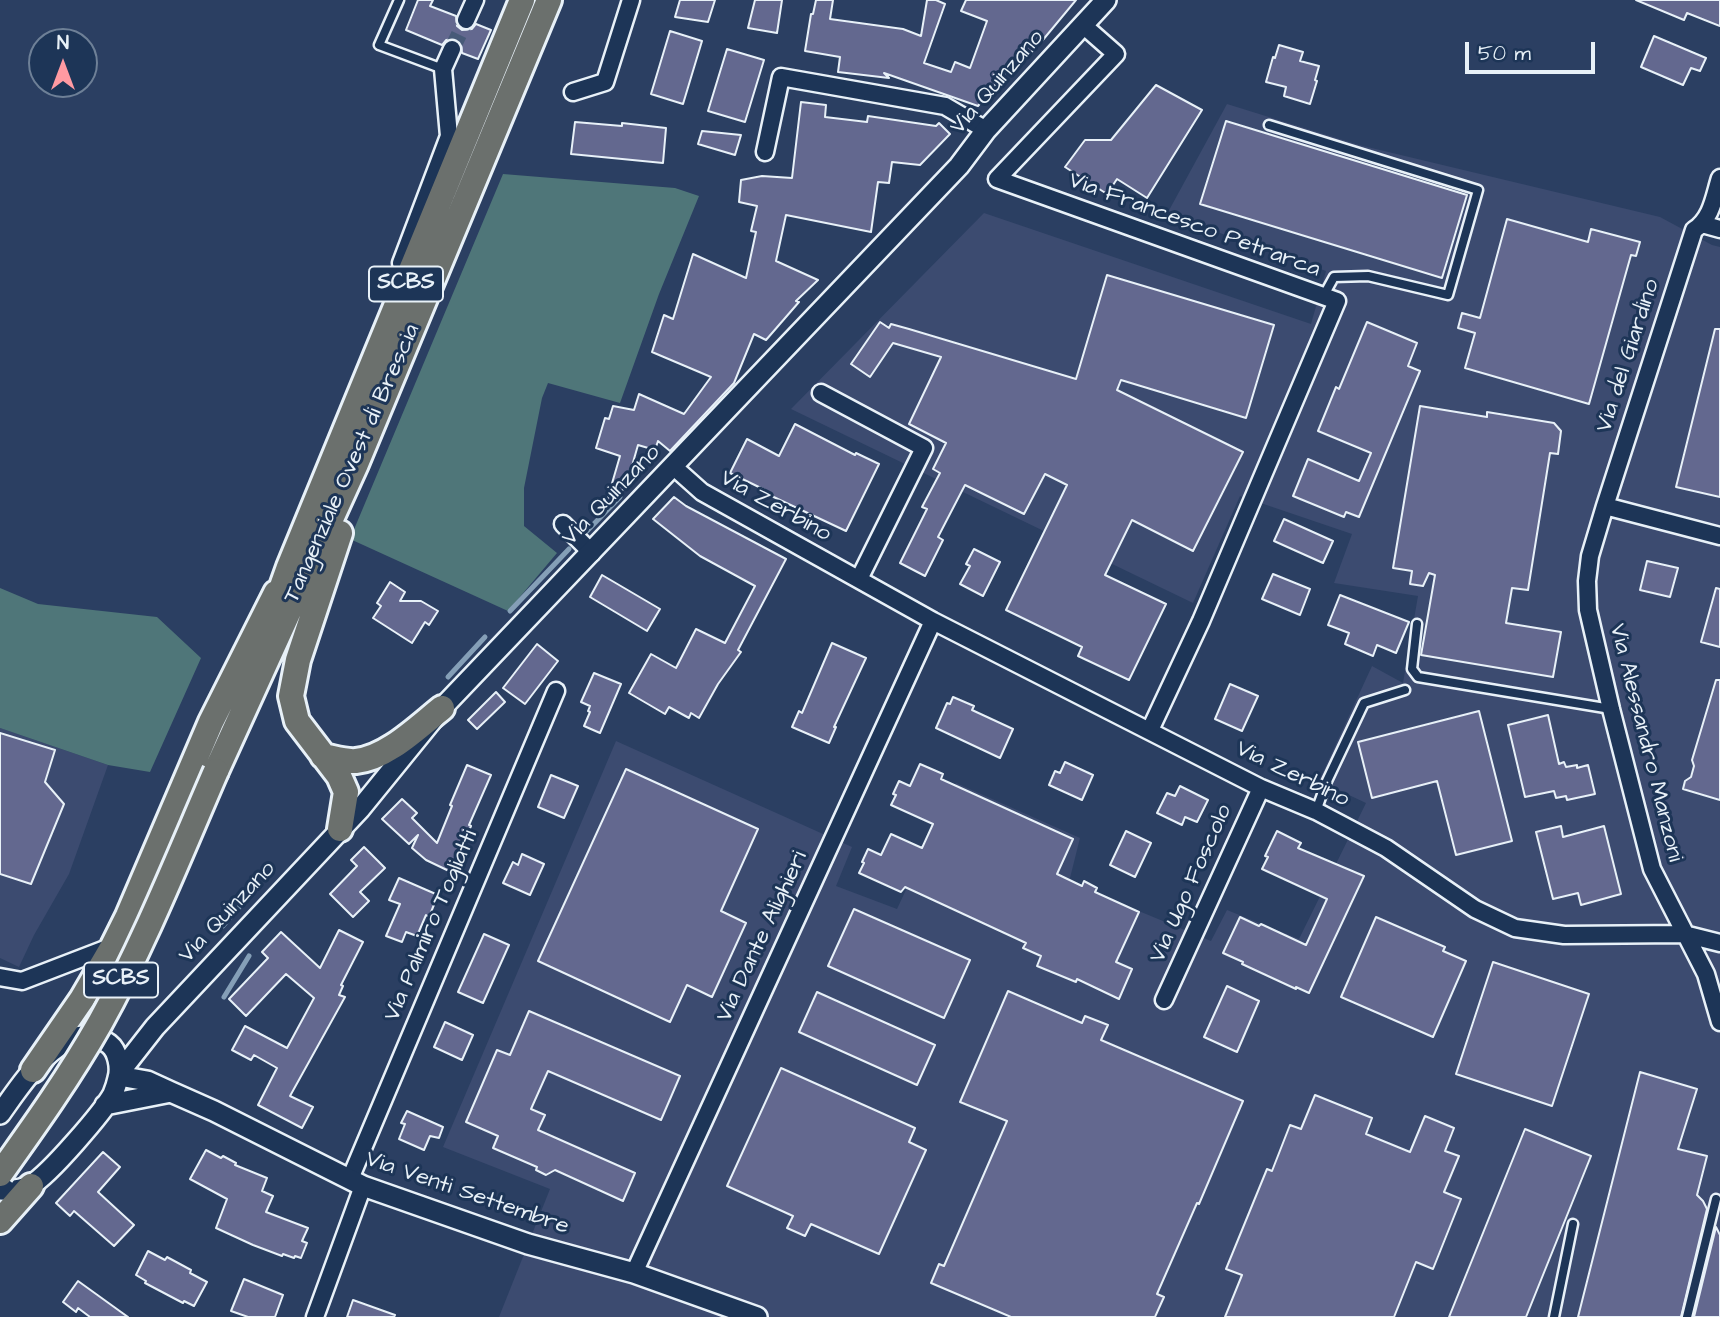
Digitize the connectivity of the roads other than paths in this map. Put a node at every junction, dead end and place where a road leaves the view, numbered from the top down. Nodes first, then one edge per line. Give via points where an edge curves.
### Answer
1 (399, 0) edge
2 (475, 0) edge
3 (522, 0) edge
4 (549, 0) edge
5 (631, 0) edge
6 (1106, 0) edge
7 (466, 20) tunnel mouth
8 (1083, 25) junction
9 (452, 49) tunnel mouth
10 (443, 69) junction
11 (573, 92) dead end
12 (1269, 125) dead end
13 (986, 130) junction
14 (765, 152) dead end
15 (1720, 177) edge
16 (1702, 224) junction
17 (1720, 229) edge
18 (1323, 297) junction
19 (367, 377) junction
20 (821, 393) dead end
21 (356, 464) junction
22 (674, 467) junction
23 (1605, 506) junction
24 (562, 524) dead end
25 (1720, 536) edge
26 (592, 553) junction
27 (289, 567) junction
28 (859, 579) junction
29 (933, 621) junction
30 (1417, 624) dead end
31 (1405, 690) dead end
32 (556, 691) dead end
33 (442, 708) junction
34 (1611, 709) junction
35 (1150, 730) junction
36 (323, 755) junction
37 (216, 771) junction
38 (1261, 788) junction
39 (1316, 811) junction
40 (340, 829) junction
41 (1684, 934) junction
42 (1720, 943) edge
43 (113, 946) junction
44 (0, 976) edge
45 (1164, 1000) dead end
46 (1720, 1022) edge
47 (155, 1027) junction
48 (114, 1048) junction
49 (33, 1070) junction
50 (119, 1074) junction
51 (171, 1092) junction
52 (105, 1105) junction
53 (0, 1114) edge
54 (0, 1174) edge
55 (357, 1183) junction
56 (31, 1186) junction
57 (0, 1190) edge
58 (1716, 1199) dead end
59 (0, 1221) edge
60 (1573, 1224) dead end
61 (634, 1273) junction
62 (315, 1317) edge
63 (757, 1317) edge
64 (1554, 1317) edge
65 (1687, 1317) edge

1 - 10 lane via 379,45
2 - 7 street
3 - 19 main road, Tangenziale Ovest di Brescia / SCBS
4 - 21 main road, Tangenziale Ovest di Brescia / SCBS
5 - 11 street via 605,82
6 - 8 street, Via Quinzano
8 - 13 street, Via Quinzano
8 - 18 street, Via Francesco Petrarca via 1116,54 998,179
9 - 10 street
10 - 19 street via 449,136 376,328
12 - 18 lane via 1478,190 1448,295 1368,276 1334,277
13 - 14 street via 945,106 781,76
13 - 22 street, Via Quinzano via 959,166
15 - 16 street, Via del Giardino
16 - 17 street
16 - 23 street, Via del Giardino via 1694,230
18 - 35 street, Via Francesco Petrarca via 1337,301
19 - 27 main road, Tangenziale Ovest di Brescia / SCBS
20 - 28 street via 924,448
21 - 36 main road via 347,513 298,660 291,696 297,721
21 - 37 main road, Tangenziale Ovest di Brescia / SCBS
22 - 26 street, Via Quinzano
22 - 28 street, Via Zerbino via 702,492
23 - 25 street
23 - 34 street, Via Alessandro Manzoni via 1587,581 1588,610
24 - 26 street
26 - 33 street, Via Quinzano
27 - 37 main road, Tangenziale Ovest di Brescia / SCBS
27 - 43 main road via 211,722
28 - 29 street, Via Zerbino
29 - 35 street, Via Zerbino
29 - 61 street, Via Dante Alighieri
30 - 34 lane via 1412,669 1418,677
31 - 39 lane via 1364,703
32 - 55 street, Via Palmiro Togliatti
33 - 36 main road via 387,751 357,761
33 - 40 street, Via Quinzano
34 - 41 street, Via Alessandro Manzoni via 1652,869
35 - 38 street, Via Zerbino
36 - 40 main road via 346,792
37 - 54 main road, Tangenziale Ovest di Brescia / SCBS, bridge via 100,1022 61,1088
38 - 39 street, Via Zerbino
38 - 45 street, Via Ugo Foscolo
39 - 41 street, Via Zerbino via 1386,848 1475,909 1515,928 1564,935
40 - 47 street, Via Quinzano
41 - 42 street, Via Zerbino
41 - 46 street, Via Alessandro Manzoni via 1706,974
43 - 44 street via 22,981
43 - 49 main road
47 - 48 street, Via Quinzano
47 - 50 street, Via Quinzano
48 - 49 street via 90,1036 76,1037
48 - 50 street
49 - 53 street
50 - 51 street, Via Venti Settembre
50 - 52 street, Via Quinzano
51 - 52 street
51 - 55 street, Via Venti Settembre
52 - 56 street, Via Quinzano
55 - 61 street, Via Venti Settembre via 528,1244
55 - 62 street, Via Palmiro Togliatti
56 - 57 street
56 - 59 main road
58 - 65 lane
60 - 64 lane
61 - 63 street, Via Venti Settembre

